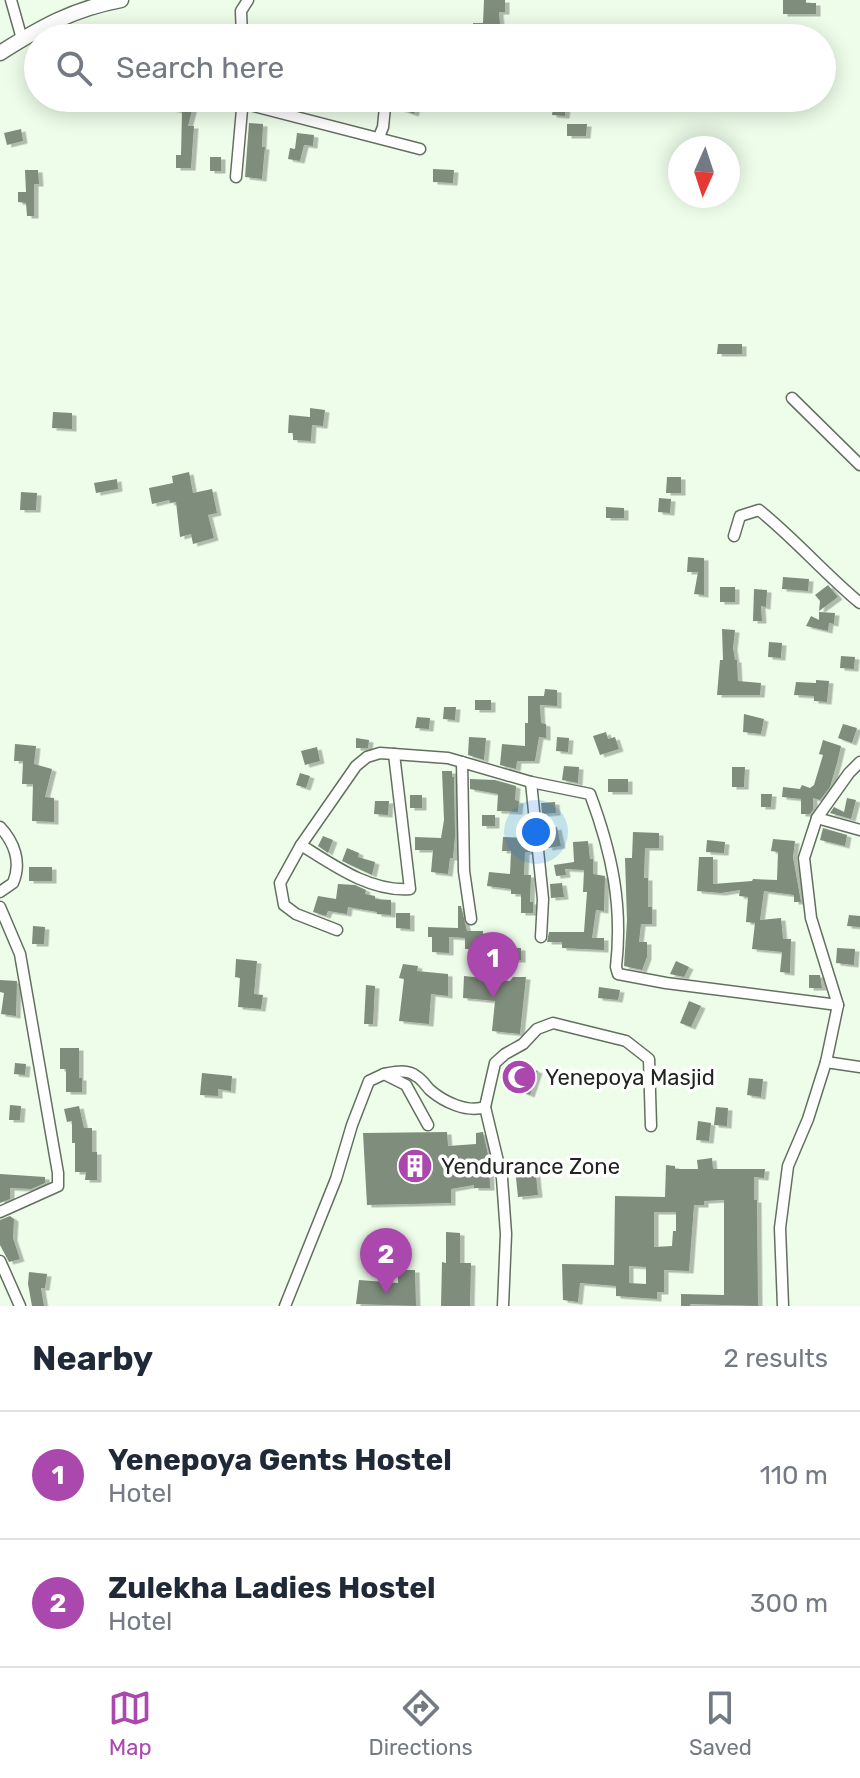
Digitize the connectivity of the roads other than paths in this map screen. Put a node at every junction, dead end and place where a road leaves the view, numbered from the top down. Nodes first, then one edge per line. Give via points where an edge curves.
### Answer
1 (11, 0) edge
2 (121, 0) edge
3 (248, 0) edge
4 (46, 24) edge
5 (241, 24) edge
6 (22, 39) joint
7 (0, 53) edge
8 (241, 112) edge
9 (286, 112) edge
10 (384, 112) edge
11 (379, 137) junction
12 (420, 149) dead end
13 (236, 177) dead end
14 (792, 398) dead end
15 (860, 465) edge
16 (734, 536) dead end
17 (860, 603) edge
18 (394, 754) junction
19 (462, 762) junction
20 (860, 762) edge
21 (531, 782) junction
22 (817, 818) junction
23 (0, 827) edge
24 (860, 830) edge
25 (301, 845) junction
26 (0, 892) edge
27 (0, 907) edge
28 (471, 919) dead end
29 (337, 930) dead end
30 (541, 937) dead end
31 (838, 1005) junction
32 (826, 1062) junction
33 (860, 1067) edge
34 (384, 1074) junction
35 (485, 1107) junction
36 (428, 1125) dead end
37 (651, 1126) dead end
38 (0, 1212) edge
39 (0, 1261) edge
40 (20, 1306) edge
41 (285, 1306) edge
42 (503, 1306) edge
43 (783, 1306) edge

1 - 6 street
2 - 4 main road via 89,6
3 - 5 street
6 - 7 main road
8 - 13 street
9 - 11 street
10 - 11 street
11 - 12 street
14 - 15 street
16 - 17 street via 740,516 759,510
18 - 19 street
18 - 25 street via 367,757 356,766
18 - 25 street via 410,889 350,876
19 - 21 street
19 - 28 street via 464,871
20 - 22 street
21 - 30 street via 543,899
21 - 31 street via 590,794 616,875 618,974
22 - 24 street
22 - 31 street via 804,858 811,918
23 - 26 street via 11,838 17,858 13,883
25 - 29 street via 280,883 284,905
27 - 38 street via 20,954 58,1186
31 - 32 street
32 - 33 street
32 - 43 street via 788,1166 780,1228
34 - 35 street via 416,1075 446,1101
34 - 36 street via 406,1085
34 - 41 street via 369,1081
35 - 37 street via 495,1063 537,1029 553,1023 626,1041 649,1059
35 - 42 street via 502,1178
39 - 40 street

